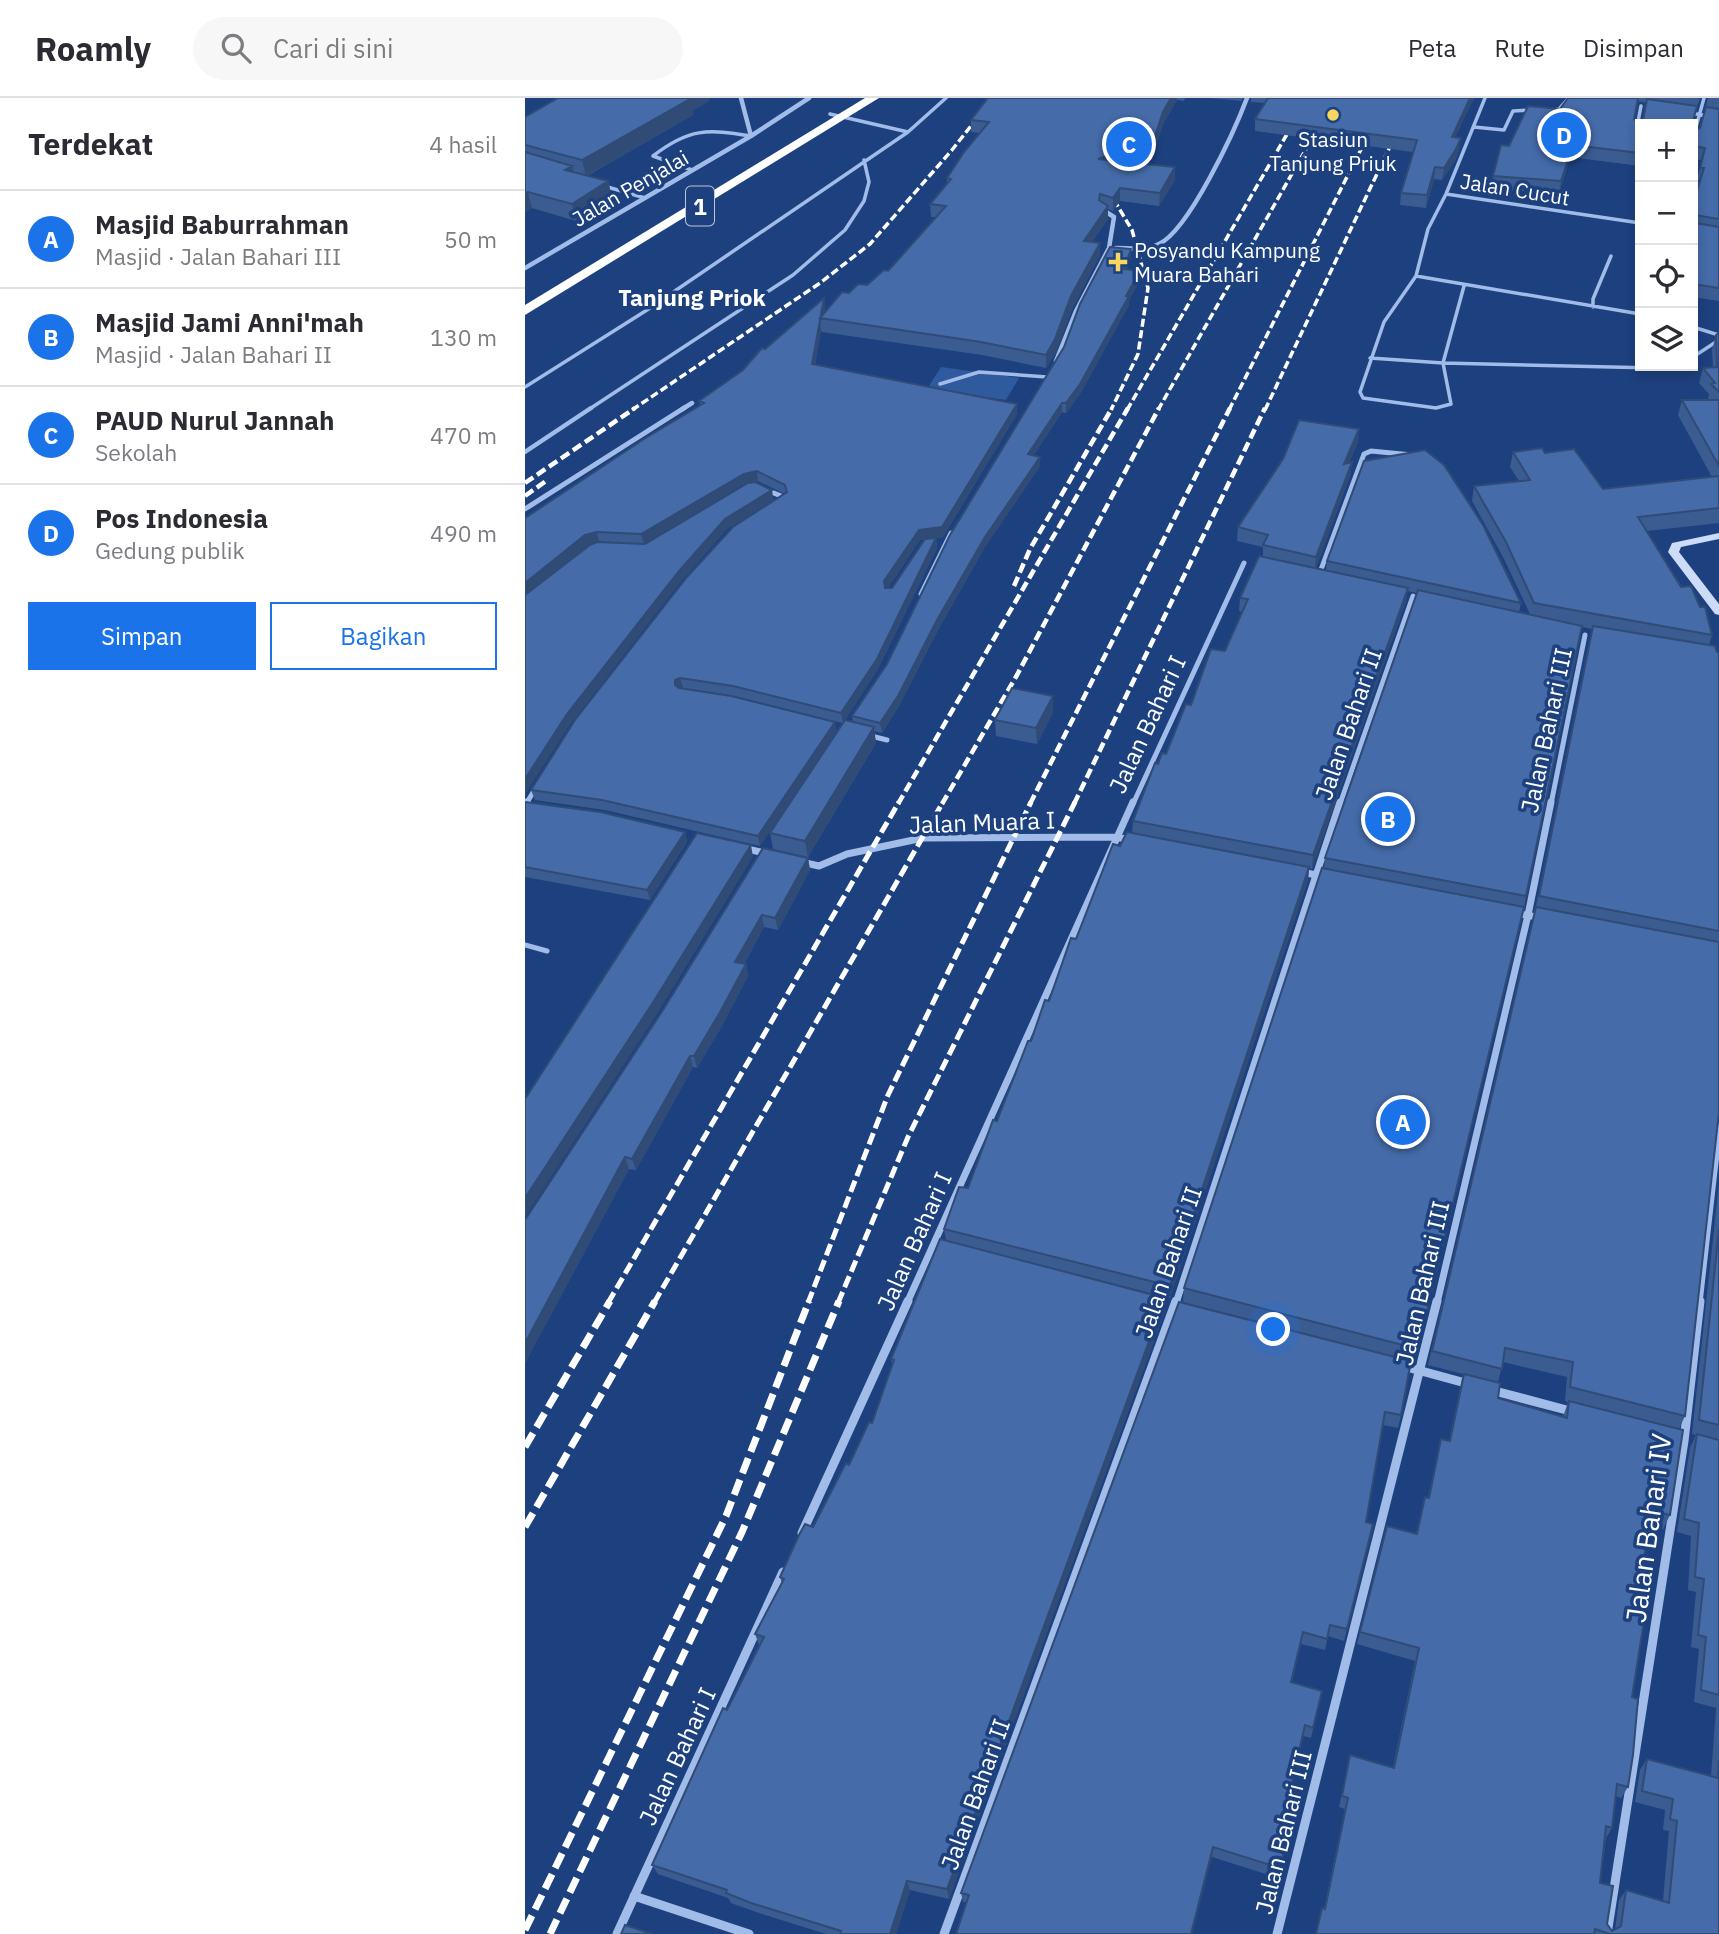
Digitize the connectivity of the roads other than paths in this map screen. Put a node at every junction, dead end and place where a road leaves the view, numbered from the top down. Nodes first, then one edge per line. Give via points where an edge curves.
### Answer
1 (741, 98) edge
2 (809, 98) edge
3 (855, 98) edge
4 (873, 98) edge
5 (946, 98) edge
6 (1247, 98) edge
7 (1485, 98) edge
8 (1569, 98) edge
9 (1704, 98) edge
10 (1629, 105) edge
11 (1538, 110) edge
12 (1551, 111) edge
13 (1677, 111) edge
14 (1700, 114) junction
15 (837, 116) junction
16 (1719, 117) edge
17 (1638, 119) edge
18 (1698, 121) edge
19 (1473, 127) junction
20 (908, 132) junction
21 (751, 136) junction
22 (864, 160) junction
23 (692, 170) junction
24 (603, 186) edge
25 (1446, 194) junction
26 (645, 198) junction
27 (1103, 210) edge
28 (1635, 222) edge
29 (1109, 248) junction
30 (1611, 256) dead end
31 (525, 268) edge
32 (1416, 276) junction
33 (1464, 286) junction
34 (525, 296) edge
35 (1593, 307) junction
36 (525, 311) edge
37 (1635, 313) edge
38 (1698, 329) edge
39 (1719, 338) edge
40 (1698, 353) edge
41 (1370, 358) junction
42 (1443, 363) junction
43 (1635, 368) edge
44 (1047, 377) junction
45 (940, 384) dead end
46 (525, 387) edge
47 (1040, 388) edge
48 (692, 403) dead end
49 (525, 452) edge
50 (1415, 455) edge
51 (757, 486) edge
52 (774, 508) edge
53 (525, 509) edge
54 (952, 531) edge
55 (1719, 536) edge
56 (933, 541) edge
57 (946, 542) junction
58 (1248, 562) dead end
59 (1307, 572) edge
60 (1319, 575) junction
61 (1331, 577) edge
62 (1401, 593) edge
63 (1413, 596) junction
64 (1426, 599) edge
65 (918, 601) edge
66 (1719, 612) edge
67 (1574, 633) edge
68 (1585, 635) junction
69 (1599, 638) edge
70 (856, 732) edge
71 (887, 740) dead end
72 (539, 783) edge
73 (525, 805) edge
74 (538, 807) edge
75 (1115, 837) junction
76 (770, 842) edge
77 (1142, 842) edge
78 (736, 847) edge
79 (763, 852) junction
80 (774, 855) edge
81 (797, 860) edge
82 (756, 862) edge
83 (1288, 869) edge
84 (1315, 874) junction
85 (1342, 879) edge
86 (1502, 910) edge
87 (1528, 915) junction
88 (1556, 921) edge
89 (525, 945) edge
90 (547, 951) dead end
91 (1719, 1127) edge
92 (935, 1245) junction
93 (948, 1248) edge
94 (1161, 1305) edge
95 (1174, 1309) junction
96 (1187, 1312) edge
97 (1395, 1364) edge
98 (1422, 1371) junction
99 (1474, 1385) edge
100 (1487, 1389) edge
101 (1579, 1413) edge
102 (1671, 1438) edge
103 (1689, 1442) junction
104 (796, 1545) edge
105 (790, 1558) edge
106 (634, 1896) junction
107 (617, 1934) edge
108 (749, 1934) edge
109 (944, 1934) edge
110 (1277, 1934) edge
111 (1607, 1934) edge

1 - 21 street
2 - 21 street, Jalan Penjalai
3 - 15 highway, 1
4 - 15 highway, 1
5 - 20 lane
6 - 29 street via 1218,162 1164,241 1151,247
7 - 19 lane, Jalan Cucut
8 - 12 lane
9 - 14 lane
10 - 17 lane via 1641,106
11 - 19 lane via 1513,111 1504,130
13 - 14 lane
14 - 16 lane
14 - 18 lane
15 - 20 lane
15 - 34 highway, 1
15 - 36 highway, 1
19 - 25 lane, Jalan Cucut
20 - 22 lane
21 - 23 street, Jalan Penjalai
21 - 23 lane via 697,131 678,135 653,156
22 - 46 lane via 647,310
22 - 49 lane via 869,182 864,201 835,239 793,275
23 - 26 street, Jalan Penjalai
24 - 26 lane
25 - 28 lane, Jalan Cucut
25 - 32 lane via 1428,229
26 - 31 street, Jalan Penjalai
27 - 29 street via 1114,217
29 - 44 street
30 - 35 lane
32 - 33 lane
32 - 41 lane via 1384,322
33 - 35 lane
33 - 42 lane
35 - 37 lane
38 - 39 lane
39 - 40 lane
41 - 42 lane
41 - 42 lane via 1360,392 1363,398 1436,408 1451,404
42 - 43 lane
44 - 45 lane via 985,370
44 - 47 street
48 - 53 street
50 - 60 street via 1364,454
51 - 52 street via 782,496
54 - 57 street
55 - 66 street via 1676,545 1672,552
56 - 57 street
57 - 65 street
58 - 75 street, Jalan Bahari I
59 - 60 street
60 - 61 street
62 - 63 street
63 - 64 street
63 - 84 street, Jalan Bahari II
67 - 68 street
68 - 69 street
68 - 87 street, Jalan Bahari III
70 - 71 street
72 - 73 street
73 - 74 street
75 - 77 street, Jalan Muara I
75 - 81 street, Jalan Muara I via 923,838 846,854 819,866
75 - 92 street, Jalan Bahari I
76 - 79 street
78 - 79 street
79 - 80 street
79 - 82 street
83 - 84 street
84 - 85 street
84 - 95 street, Jalan Bahari II
86 - 87 street
87 - 88 street
87 - 98 street, Jalan Bahari III
89 - 90 lane
91 - 103 street, Jalan Bahari IV
92 - 93 street
92 - 104 street, Jalan Bahari I
94 - 95 street
95 - 96 street
95 - 109 street, Jalan Bahari II
97 - 98 street
98 - 99 street
98 - 110 street, Jalan Bahari III
100 - 101 street
102 - 103 street
103 - 111 street, Jalan Bahari IV
105 - 106 street, Jalan Bahari I
106 - 107 street, Jalan Bahari I
106 - 108 street

